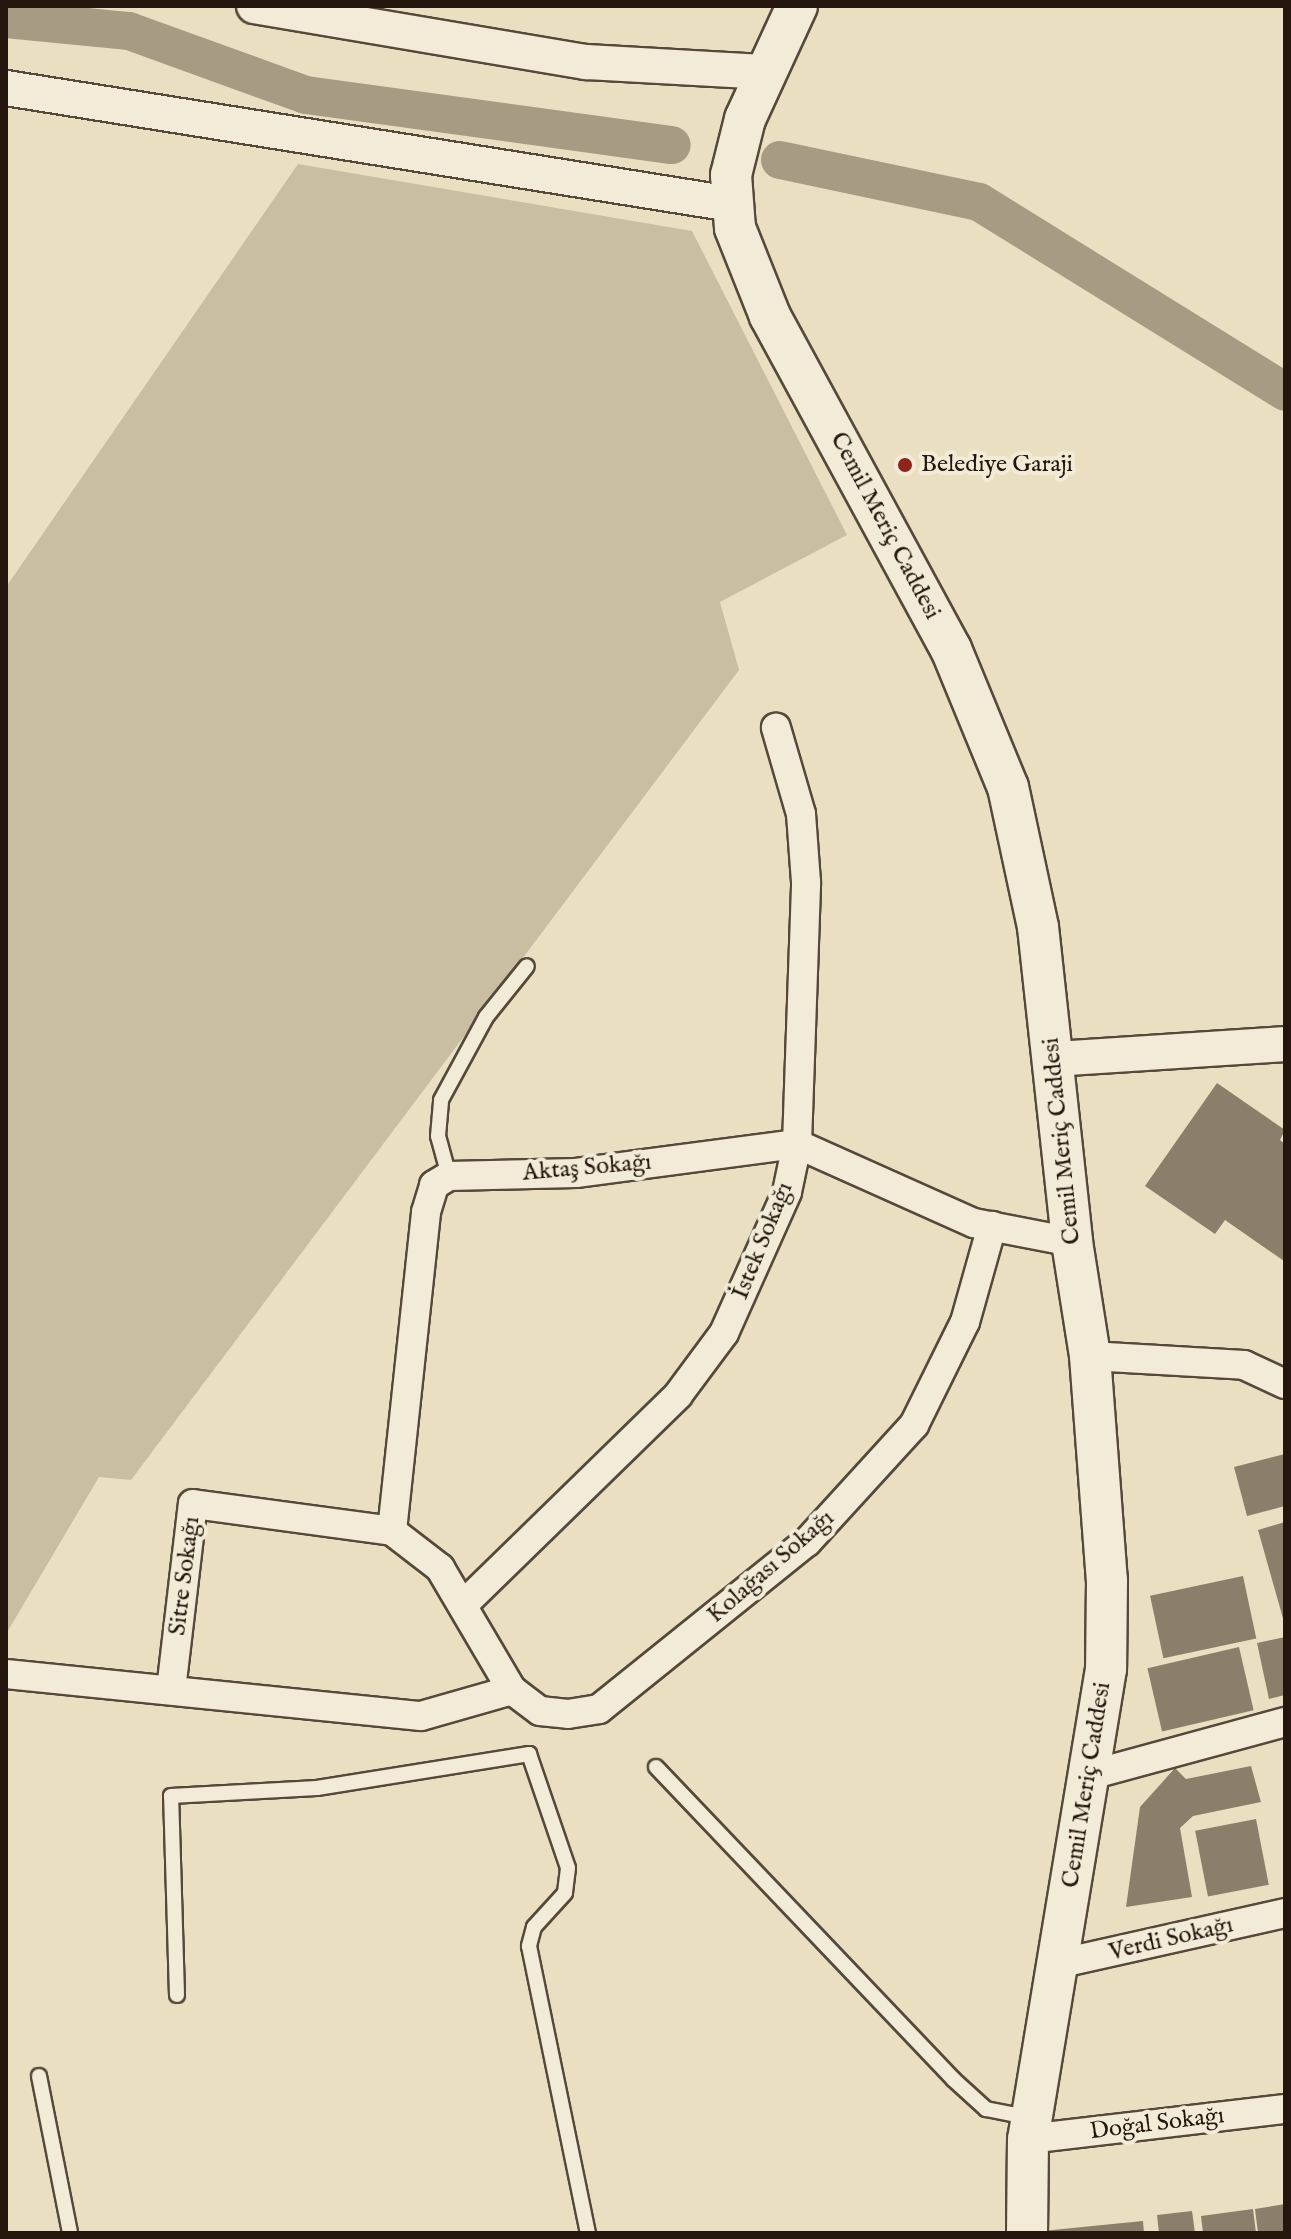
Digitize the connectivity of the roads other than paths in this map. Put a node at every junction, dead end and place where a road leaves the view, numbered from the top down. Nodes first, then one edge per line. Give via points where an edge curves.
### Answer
1 (254, 6) edge
2 (797, 6) edge
3 (764, 72) junction
4 (6, 88) edge
5 (731, 204) junction
6 (776, 728) dead end
7 (527, 966) dead end
8 (1285, 1044) edge
9 (1054, 1059) junction
10 (797, 1144) junction
11 (449, 1176) junction
12 (992, 1226) junction
13 (1072, 1242) junction
14 (1090, 1356) junction
15 (1285, 1384) edge
16 (392, 1531) junction
17 (464, 1604) junction
18 (6, 1674) edge
19 (171, 1690) junction
20 (512, 1690) junction
21 (1285, 1722) edge
22 (656, 1767) dead end
23 (1090, 1775) junction
24 (1285, 1913) edge
25 (1057, 1964) junction
26 (177, 1995) dead end
27 (39, 2076) dead end
28 (1285, 2109) edge
29 (1030, 2129) junction
30 (70, 2233) edge
31 (588, 2233) edge
32 (1001, 2233) edge
33 (1027, 2233) edge

1 - 3 street via 586,62
2 - 3 main road
3 - 5 main road via 738,147
4 - 5 street
5 - 9 main road, Cemil Meriç Caddesi via 754,286 936,621 994,745 1030,879
6 - 10 street, İstek Sokağı via 801,814 805,852
7 - 11 lane via 480,1026 441,1100 438,1136
8 - 9 street
9 - 13 main road, Cemil Meriç Caddesi
10 - 11 street, Aktaş Sokağı via 576,1173
10 - 12 street
10 - 17 street, İstek Sokağı via 787,1192 724,1333 678,1395
11 - 16 street via 434,1185 426,1212
12 - 13 street
12 - 20 street, Kolağası Sokağı via 965,1322 914,1425 807,1542 599,1709 540,1711
13 - 14 main road, Cemil Meriç Caddesi
14 - 15 street via 1244,1365
14 - 23 main road, Cemil Meriç Caddesi via 1108,1627
16 - 17 street, Sitre Sokağı via 425,1553
16 - 19 street, Sitre Sokağı via 193,1504
17 - 20 street, Kolağası Sokağı
18 - 19 street
19 - 20 street via 421,1716
21 - 23 street
22 - 29 lane via 953,2079 986,2109
23 - 25 main road, Cemil Meriç Caddesi
24 - 25 street, Verdi Sokağı
25 - 29 main road, Cemil Meriç Caddesi
26 - 31 lane via 171,1796 317,1788 529,1754 568,1868 565,1893 534,1927 529,1946
27 - 30 lane
28 - 29 street, Doğal Sokağı
29 - 32 main road, Cemil Meriç Caddesi via 1011,2174
29 - 33 main road, Cemil Meriç Caddesi

